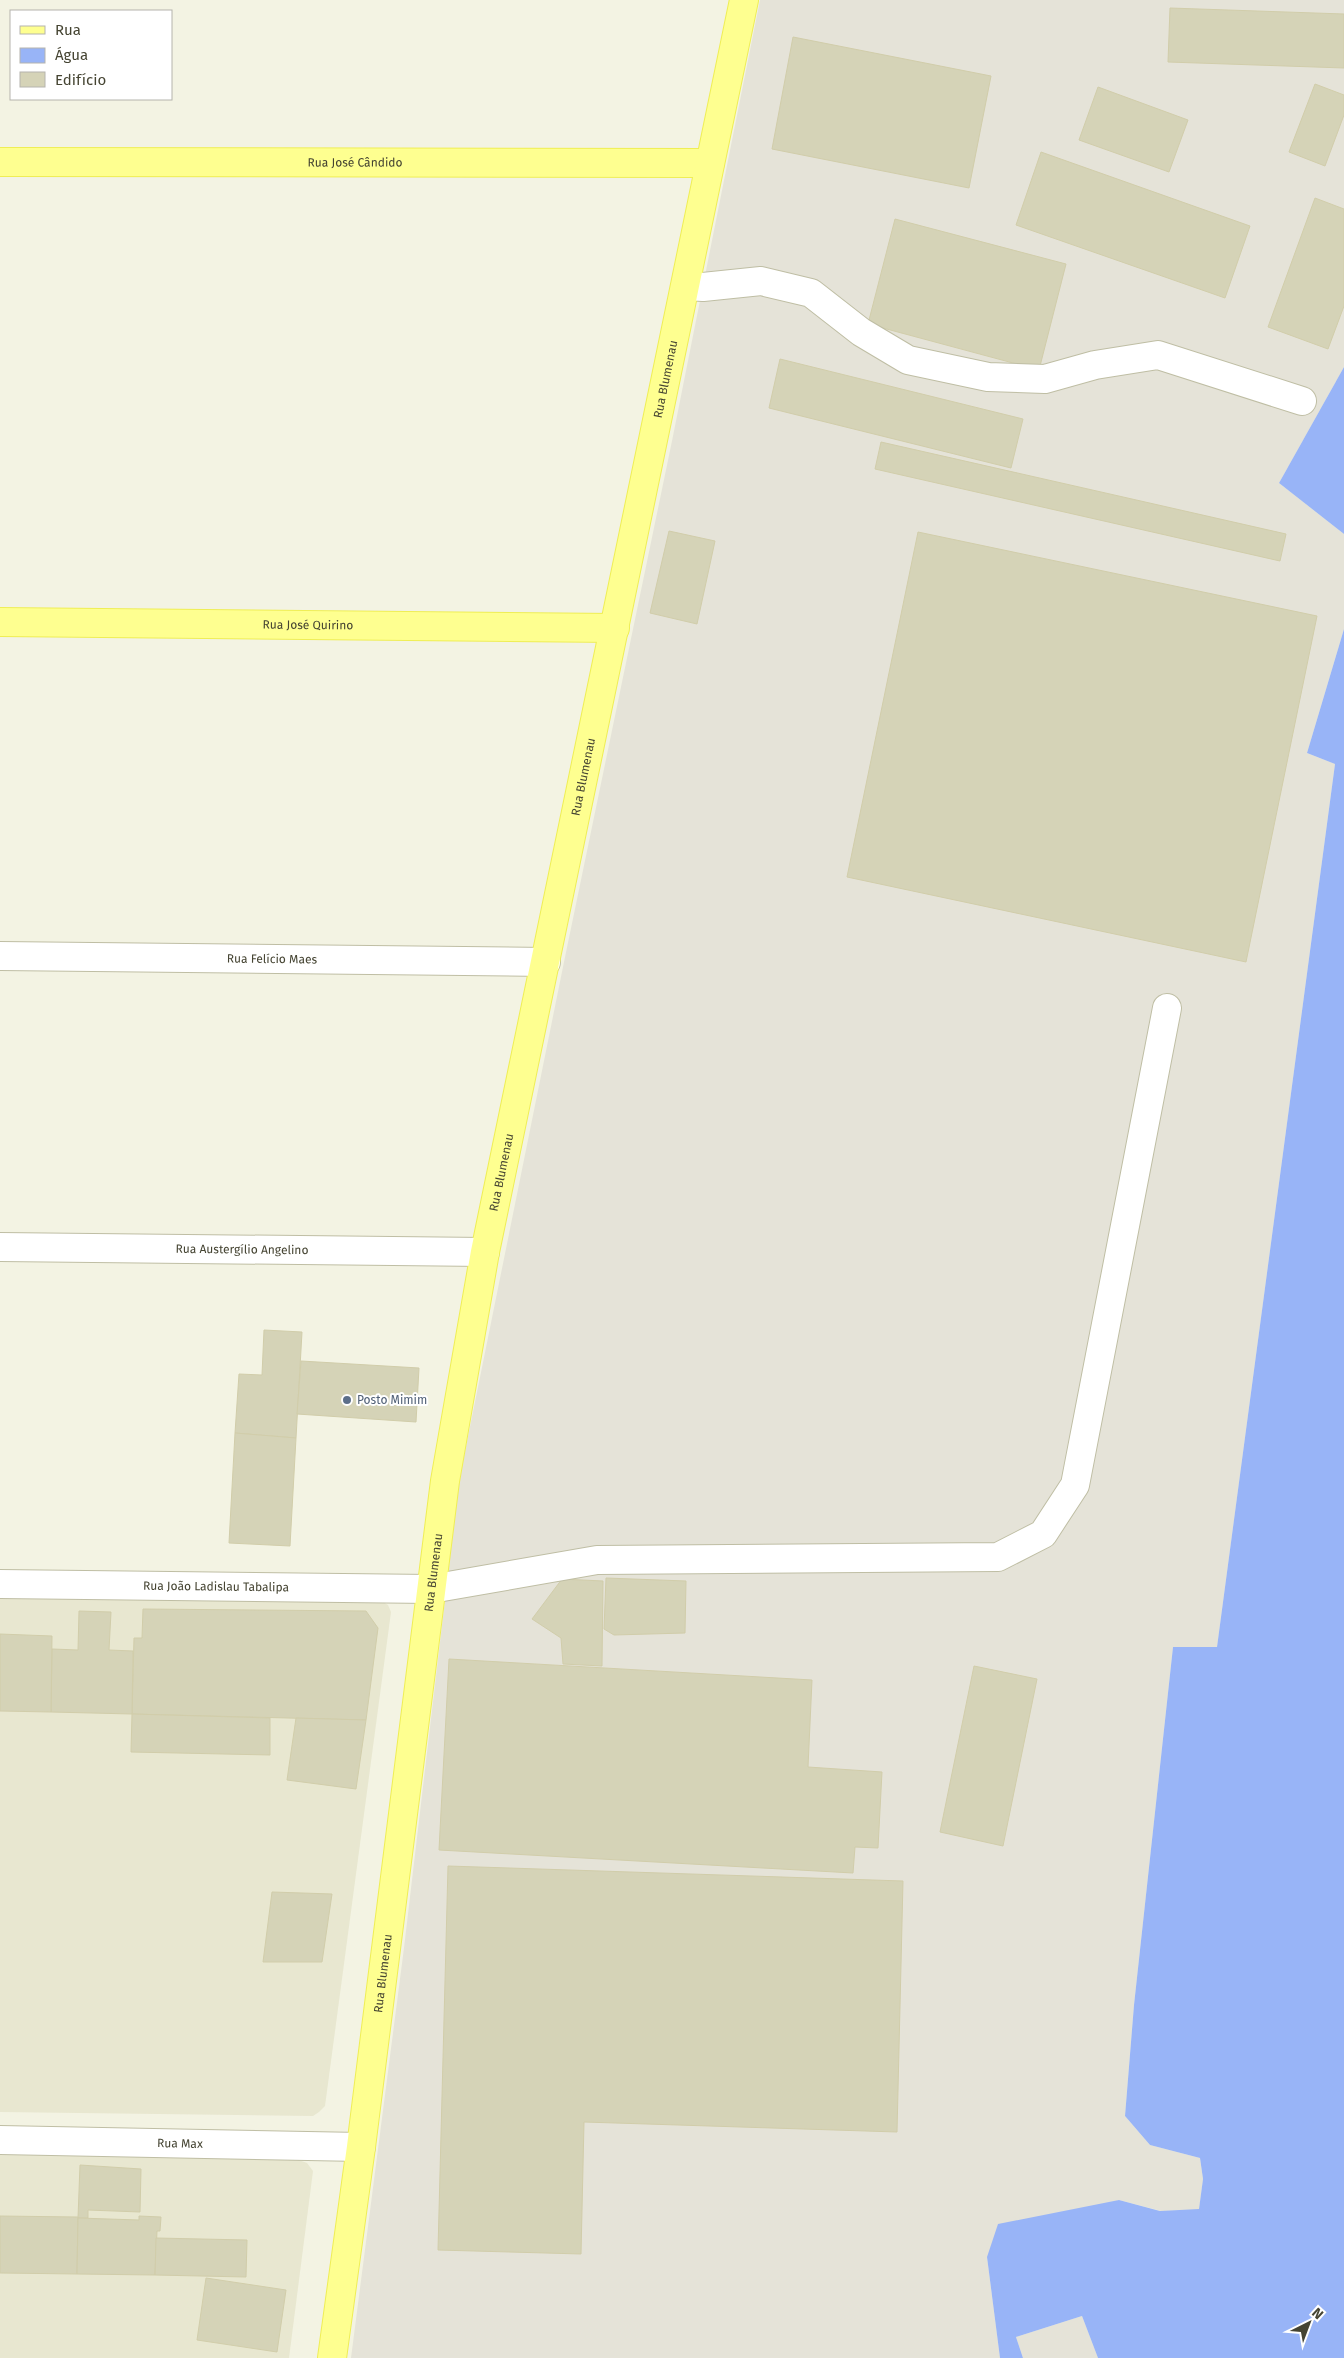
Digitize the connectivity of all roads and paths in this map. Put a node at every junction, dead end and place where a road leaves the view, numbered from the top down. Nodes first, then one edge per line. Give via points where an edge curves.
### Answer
1 (744, 0) edge
2 (0, 162) edge
3 (710, 163) junction
4 (686, 286) junction
5 (1302, 401) dead end
6 (0, 622) edge
7 (615, 628) junction
8 (0, 956) edge
9 (546, 962) junction
10 (1167, 1008) dead end
11 (0, 1247) edge
12 (485, 1252) junction
13 (0, 1584) edge
14 (431, 1589) junction
15 (0, 2140) edge
16 (361, 2147) junction
17 (332, 2358) edge

1 - 3 main road, Rua Blumenau
2 - 3 main road, Rua José Cândido
3 - 4 main road, Rua Blumenau
4 - 5 street via 761,281 810,293 861,332 908,360 988,377 1046,379 1095,365 1158,354
4 - 7 main road, Rua Blumenau
6 - 7 main road, Rua José Quirino
7 - 9 main road, Rua Blumenau
8 - 9 street, Rua Felício Maes
9 - 12 main road, Rua Blumenau
10 - 14 street, Rua João Ladislau Tabalipa via 1075,1485 1044,1534 998,1557 597,1560
11 - 12 street, Rua Austergílio Angelino
12 - 14 main road, Rua Blumenau via 445,1481
13 - 14 street, Rua João Ladislau Tabalipa
14 - 16 main road, Rua Blumenau
15 - 16 street, Rua Max
16 - 17 main road, Rua Blumenau

